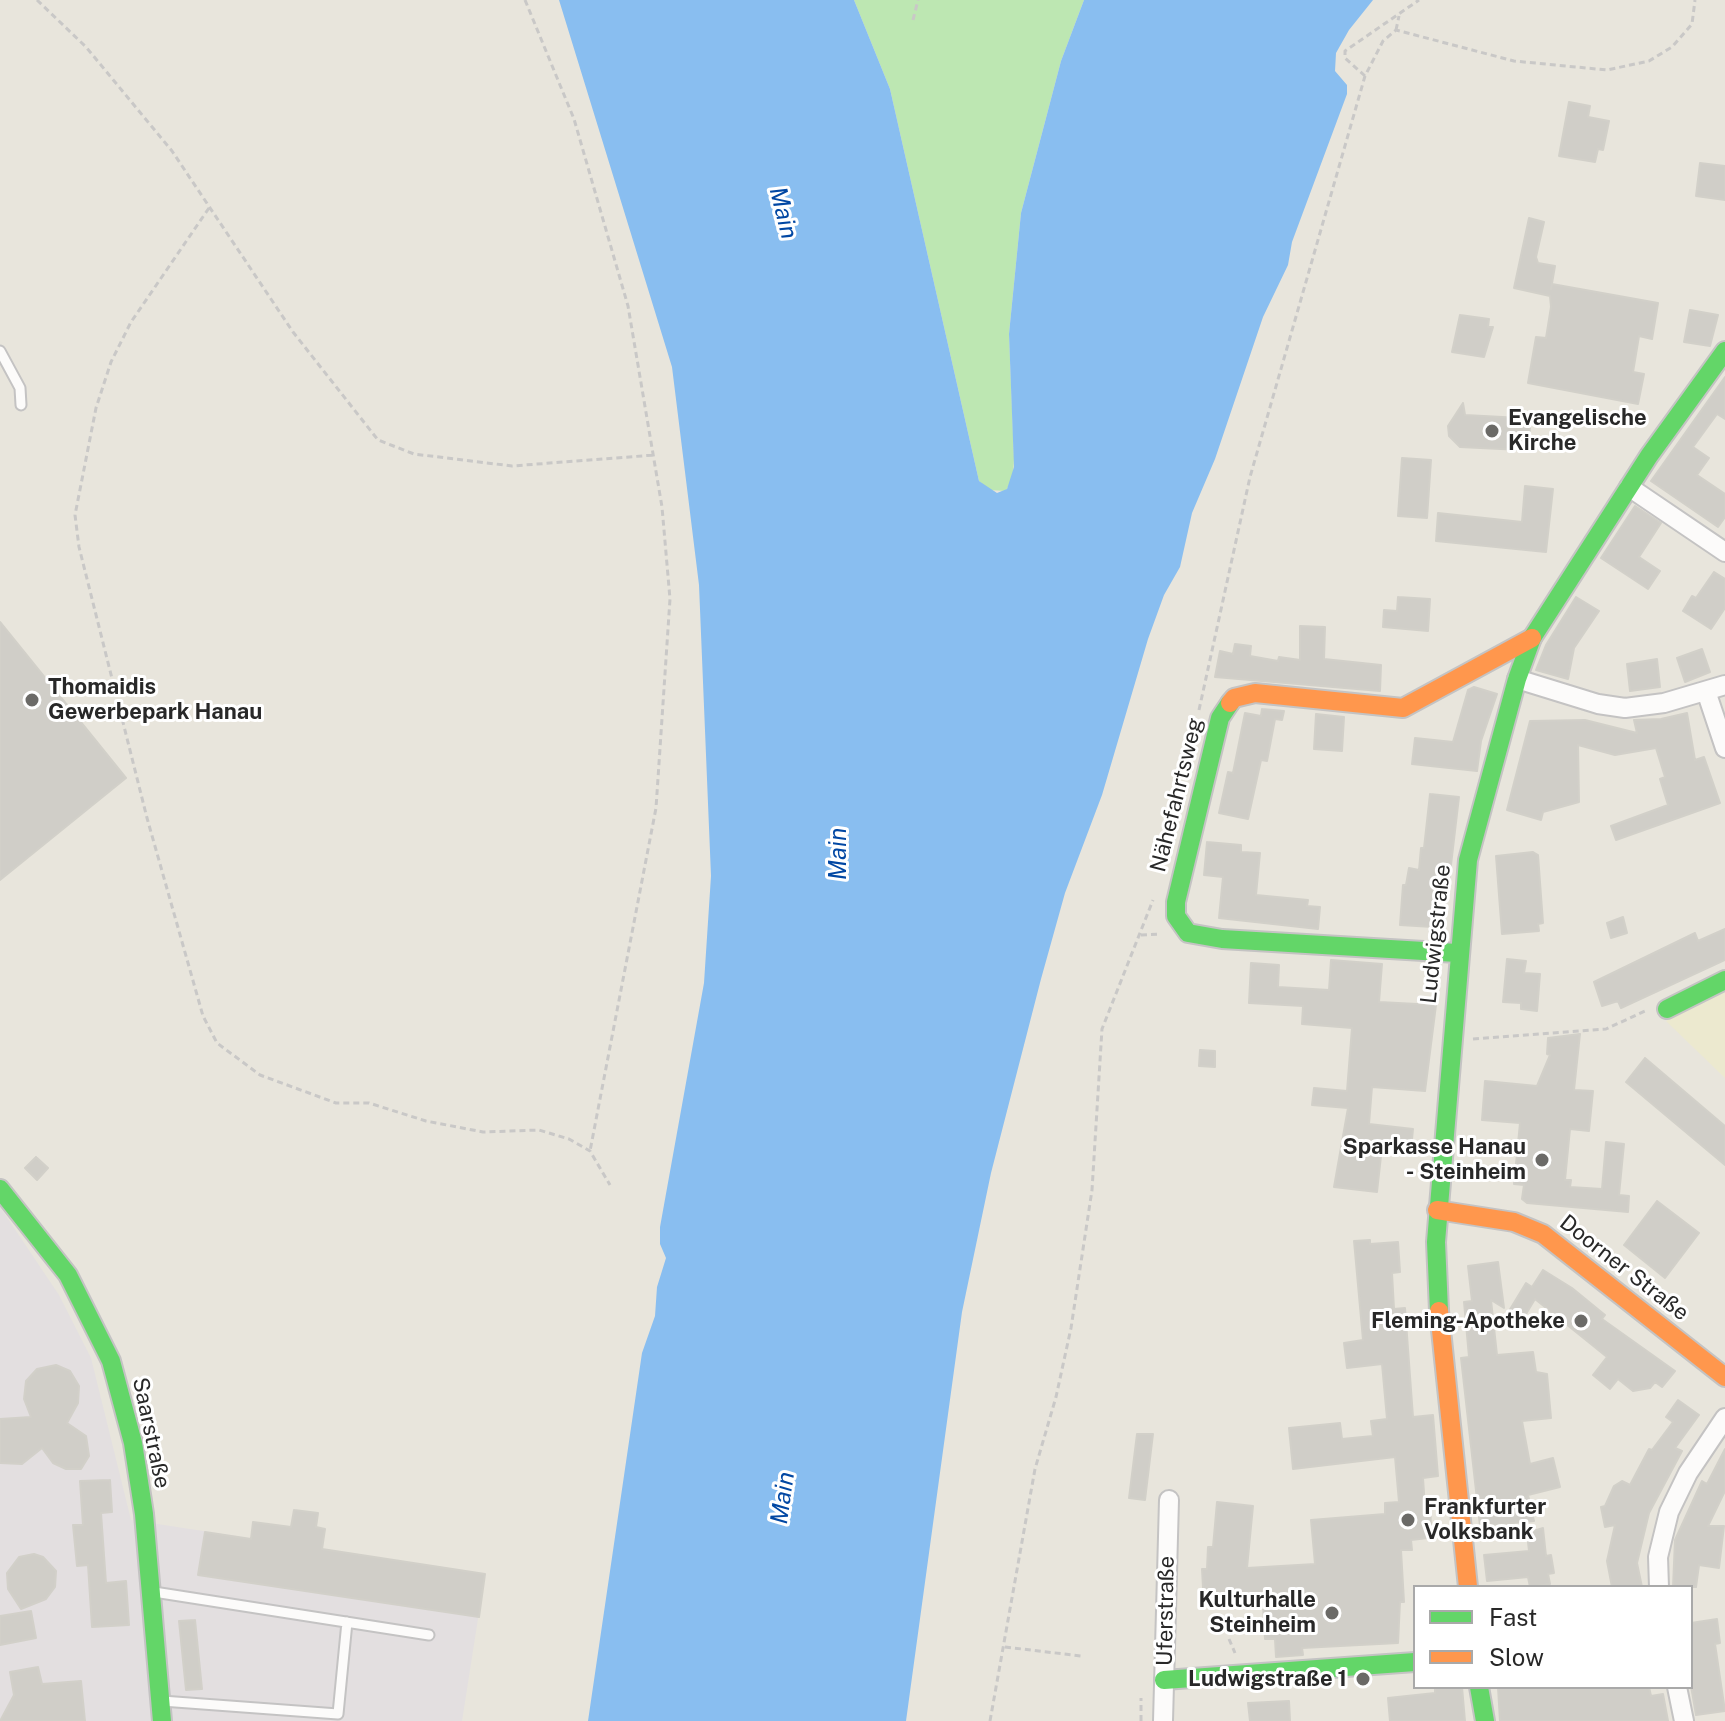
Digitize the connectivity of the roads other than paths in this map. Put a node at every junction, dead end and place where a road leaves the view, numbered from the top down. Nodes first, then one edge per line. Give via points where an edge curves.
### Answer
1 (0, 351) edge
2 (1725, 351) edge
3 (21, 405) dead end
4 (1629, 487) junction
5 (1725, 552) edge
6 (1532, 638) junction
7 (1517, 679) junction
8 (1725, 685) edge
9 (1706, 691) junction
10 (1725, 748) edge
11 (1457, 953) junction
12 (1725, 980) edge
13 (1667, 1009) road end
14 (0, 1189) edge
15 (1437, 1210) junction
16 (1725, 1377) edge
17 (1725, 1418) edge
18 (1169, 1500) dead end
19 (1468, 1585) edge
20 (1659, 1585) edge
21 (151, 1592) junction
22 (347, 1622) junction
23 (429, 1635) dead end
24 (1413, 1662) edge
25 (1164, 1680) junction
26 (1479, 1689) edge
27 (1677, 1689) edge
28 (160, 1701) junction
29 (162, 1721) edge
30 (1163, 1721) edge
31 (1485, 1721) edge
32 (1684, 1721) edge

1 - 3 lane via 20,388
2 - 4 street, Ludwigstraße
4 - 5 street
4 - 6 street, Ludwigstraße
6 - 7 street, Ludwigstraße
6 - 11 street, Nähefahrtsweg via 1403,708 1240,695 1220,718 1193,820 1176,902 1176,916 1188,933
7 - 9 street via 1616,707 1653,705
7 - 11 street, Ludwigstraße via 1468,860
8 - 9 street
9 - 10 street
11 - 15 street, Ludwigstraße
12 - 13 street
14 - 21 street, Saarstraße via 68,1275 111,1361 133,1443
15 - 16 street, Doorner Straße via 1514,1222 1543,1234
15 - 19 street, Ludwigstraße via 1439,1315
17 - 20 street via 1669,1512 1660,1542
18 - 25 street, Uferstraße
21 - 22 lane
21 - 28 street, Saarstraße
22 - 23 lane
22 - 28 lane via 338,1714
24 - 25 street
25 - 30 street, Uferstraße
26 - 31 street
27 - 32 street
28 - 29 street, Saarstraße

